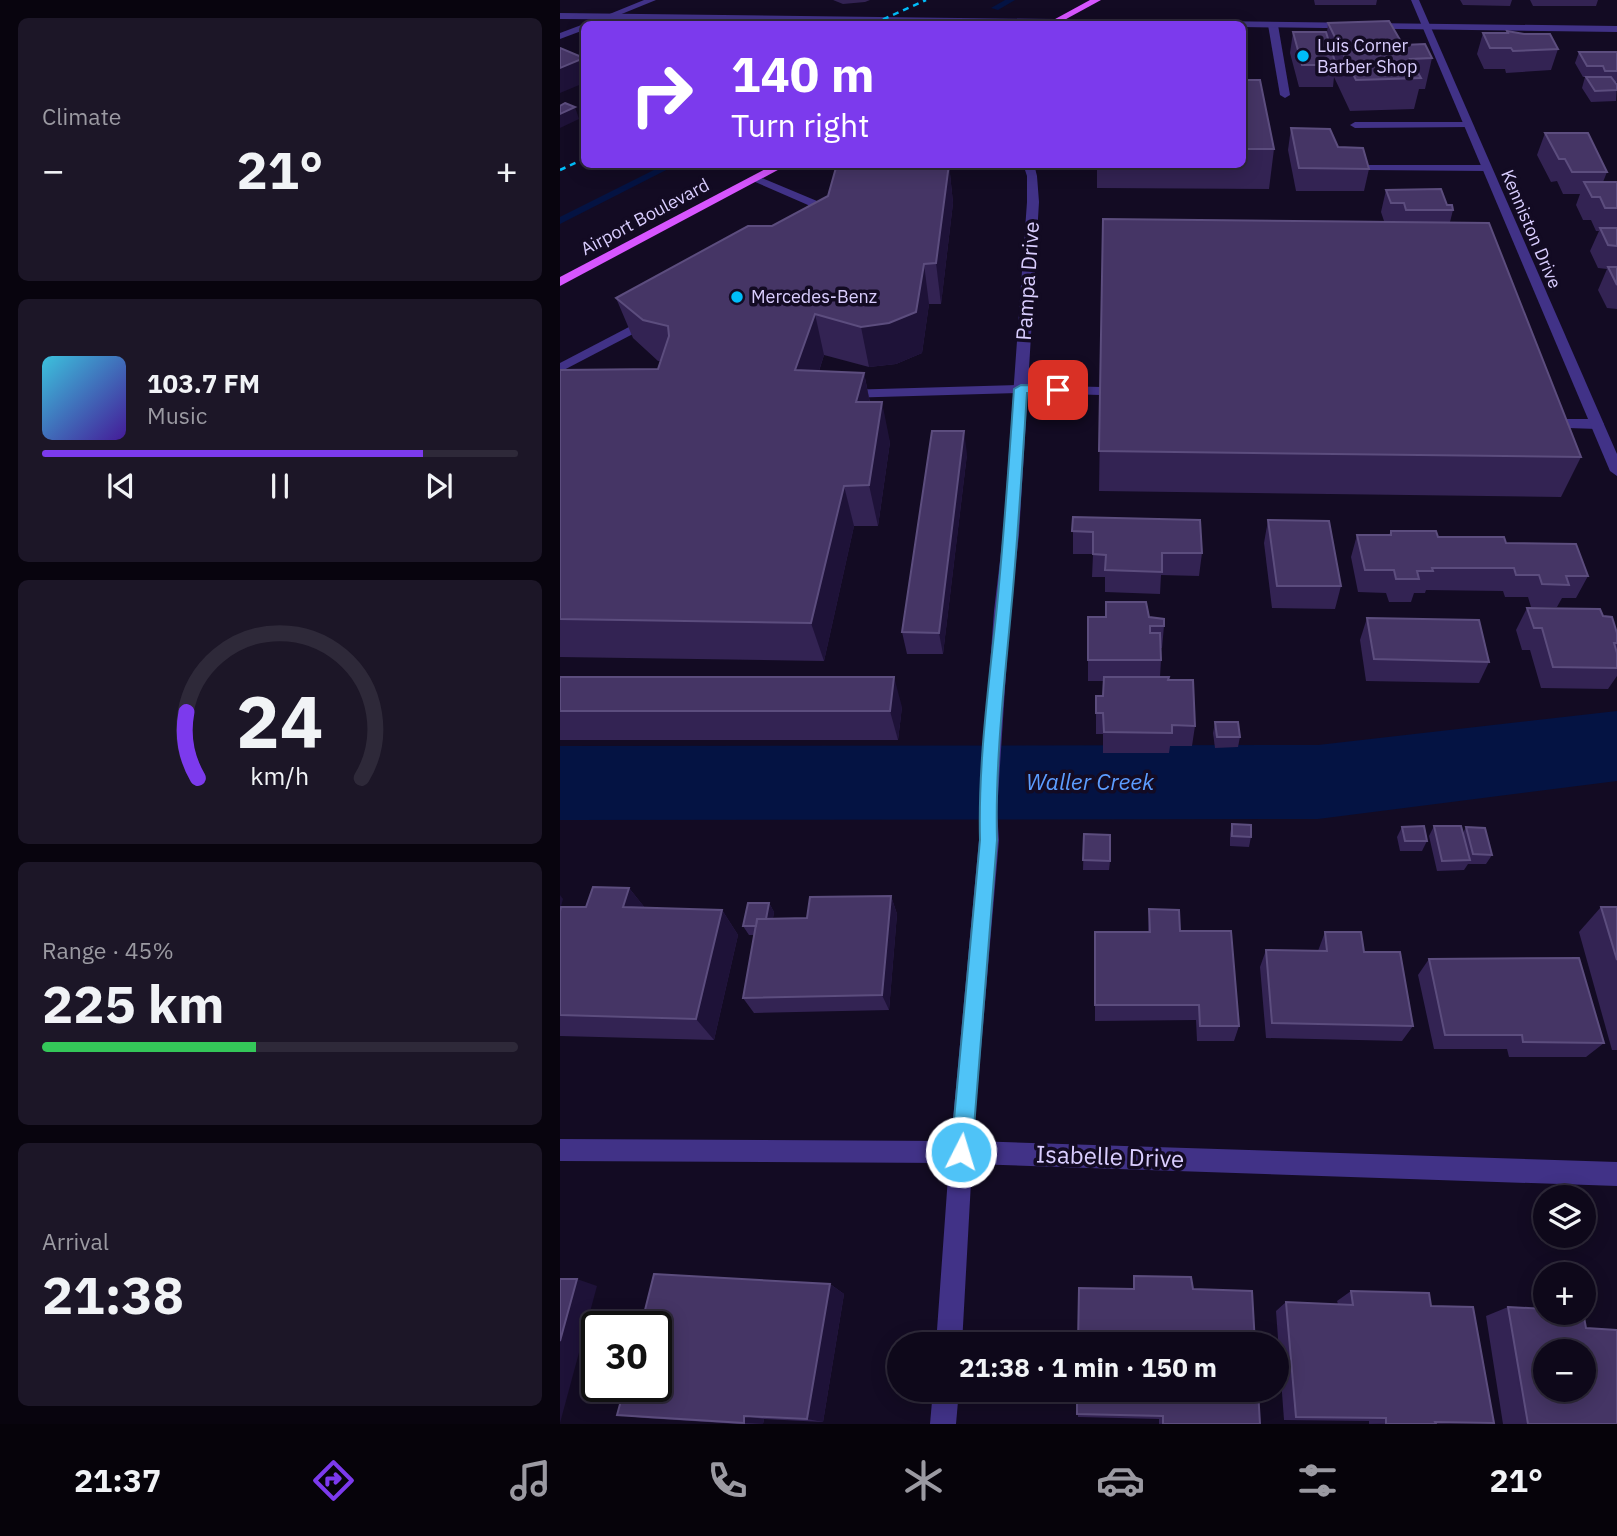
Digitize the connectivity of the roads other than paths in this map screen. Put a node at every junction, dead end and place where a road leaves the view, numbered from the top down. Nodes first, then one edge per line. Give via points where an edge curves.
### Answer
1 (652, 0) edge
2 (1097, 0) edge
3 (1415, 0) edge
4 (560, 16) edge
5 (610, 16) junction
6 (598, 21) edge
7 (926, 21) edge
8 (1057, 21) edge
9 (1246, 25) edge
10 (1273, 25) junction
11 (1427, 27) junction
12 (581, 28) edge
13 (1617, 29) edge
14 (560, 36) edge
15 (1285, 95) dead end
16 (1354, 125) dead end
17 (1467, 125) junction
18 (1367, 167) edge
19 (776, 168) edge
20 (1029, 168) edge
21 (1486, 169) junction
22 (757, 178) junction
23 (806, 229) edge
24 (560, 282) edge
25 (662, 313) edge
26 (560, 368) edge
27 (1021, 389) junction
28 (1101, 391) edge
29 (826, 394) edge
30 (1597, 424) junction
31 (1535, 425) edge
32 (1617, 471) edge
33 (560, 1150) edge
34 (961, 1152) junction
35 (1617, 1174) edge
36 (950, 1332) edge
37 (945, 1402) edge
38 (943, 1424) edge

1 - 5 street
2 - 8 main road
3 - 11 street, Kenniston Drive
4 - 5 street
5 - 6 street
5 - 7 street
9 - 10 street
10 - 11 street
10 - 15 street
11 - 13 street
11 - 17 street, Kenniston Drive
12 - 14 street
16 - 17 street
17 - 21 street, Kenniston Drive
18 - 21 street
19 - 22 main road, Airport Boulevard
20 - 27 street, Pampa Drive via 1033,202
21 - 30 street, Kenniston Drive
22 - 23 street via 813,203 820,218
22 - 24 main road, Airport Boulevard
25 - 26 street
27 - 28 street
27 - 29 street
27 - 34 street, Pampa Drive
30 - 31 street
30 - 32 street, Kenniston Drive
33 - 34 street, Isabelle Drive
34 - 35 street, Isabelle Drive
34 - 36 street, Pampa Drive
37 - 38 street

